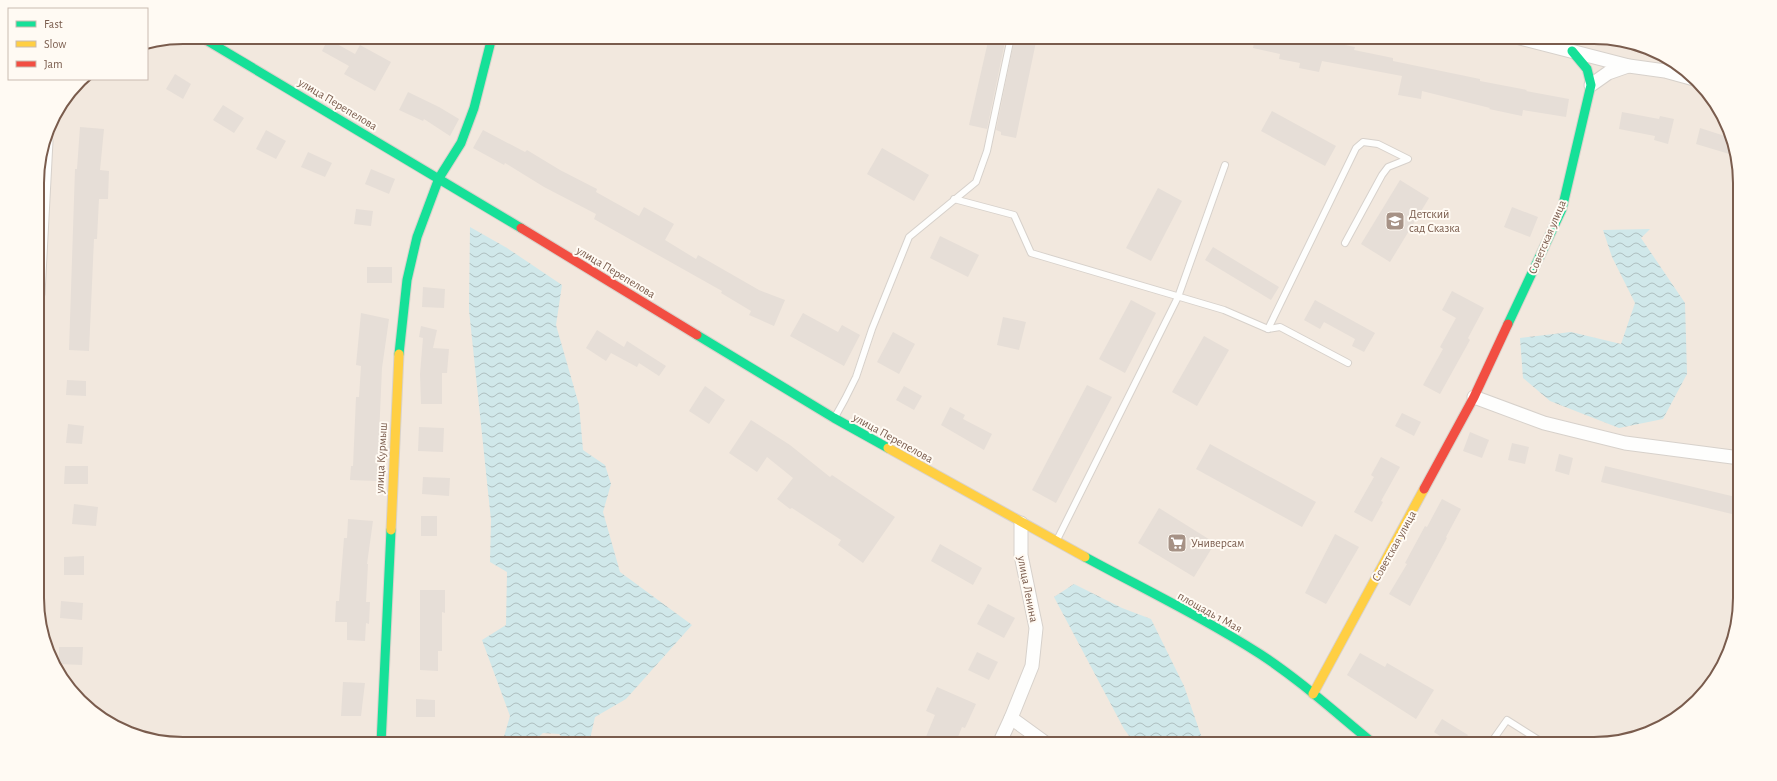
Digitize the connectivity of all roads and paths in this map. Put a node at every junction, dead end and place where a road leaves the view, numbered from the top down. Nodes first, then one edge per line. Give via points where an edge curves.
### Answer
1 (213, 44) edge
2 (490, 44) edge
3 (1010, 44) edge
4 (1546, 44) edge
5 (1572, 50) junction
6 (1629, 66) junction
7 (1681, 75) edge
8 (1591, 85) junction
9 (1225, 165) dead end
10 (439, 178) junction
11 (954, 199) junction
12 (1345, 243) dead end
13 (1178, 297) junction
14 (1268, 329) junction
15 (1348, 363) dead end
16 (1474, 397) junction
17 (834, 418) junction
18 (1733, 457) edge
19 (1021, 523) junction
20 (1056, 542) junction
21 (1313, 694) junction
22 (1011, 718) junction
23 (381, 737) edge
24 (1002, 737) edge
25 (1037, 737) edge
26 (1365, 737) edge
27 (1495, 737) edge
28 (1534, 737) edge

1 - 10 street, улица Перепелова
2 - 10 street, улица Курмыш via 464,136
3 - 11 lane via 987,151 976,182
4 - 5 street
5 - 6 street
5 - 8 street via 1587,69
6 - 7 street
6 - 8 street via 1608,73
8 - 16 street, Советская улица via 1562,209
9 - 13 lane
10 - 17 street, улица Перепелова
10 - 23 street, улица Курмыш via 417,237 407,280 398,368
11 - 13 lane via 1014,215 1031,253
11 - 17 lane via 909,237 872,329 856,377 846,400
12 - 14 lane via 1388,167 1408,159 1378,144 1363,142 1356,148
13 - 14 lane via 1224,310
13 - 20 lane
14 - 15 lane via 1280,327
16 - 18 street via 1544,423 1625,443
16 - 21 street, Советская улица
17 - 19 street, улица Перепелова
19 - 20 street, площадь 1 Мая
19 - 22 street, улица Ленина via 1021,555 1036,628 1032,666
20 - 21 street, площадь 1 Мая via 1220,630 1261,655
21 - 26 street, площадь 1 Мая
22 - 24 street, улица Ленина
22 - 25 street
27 - 28 lane via 1507,720

